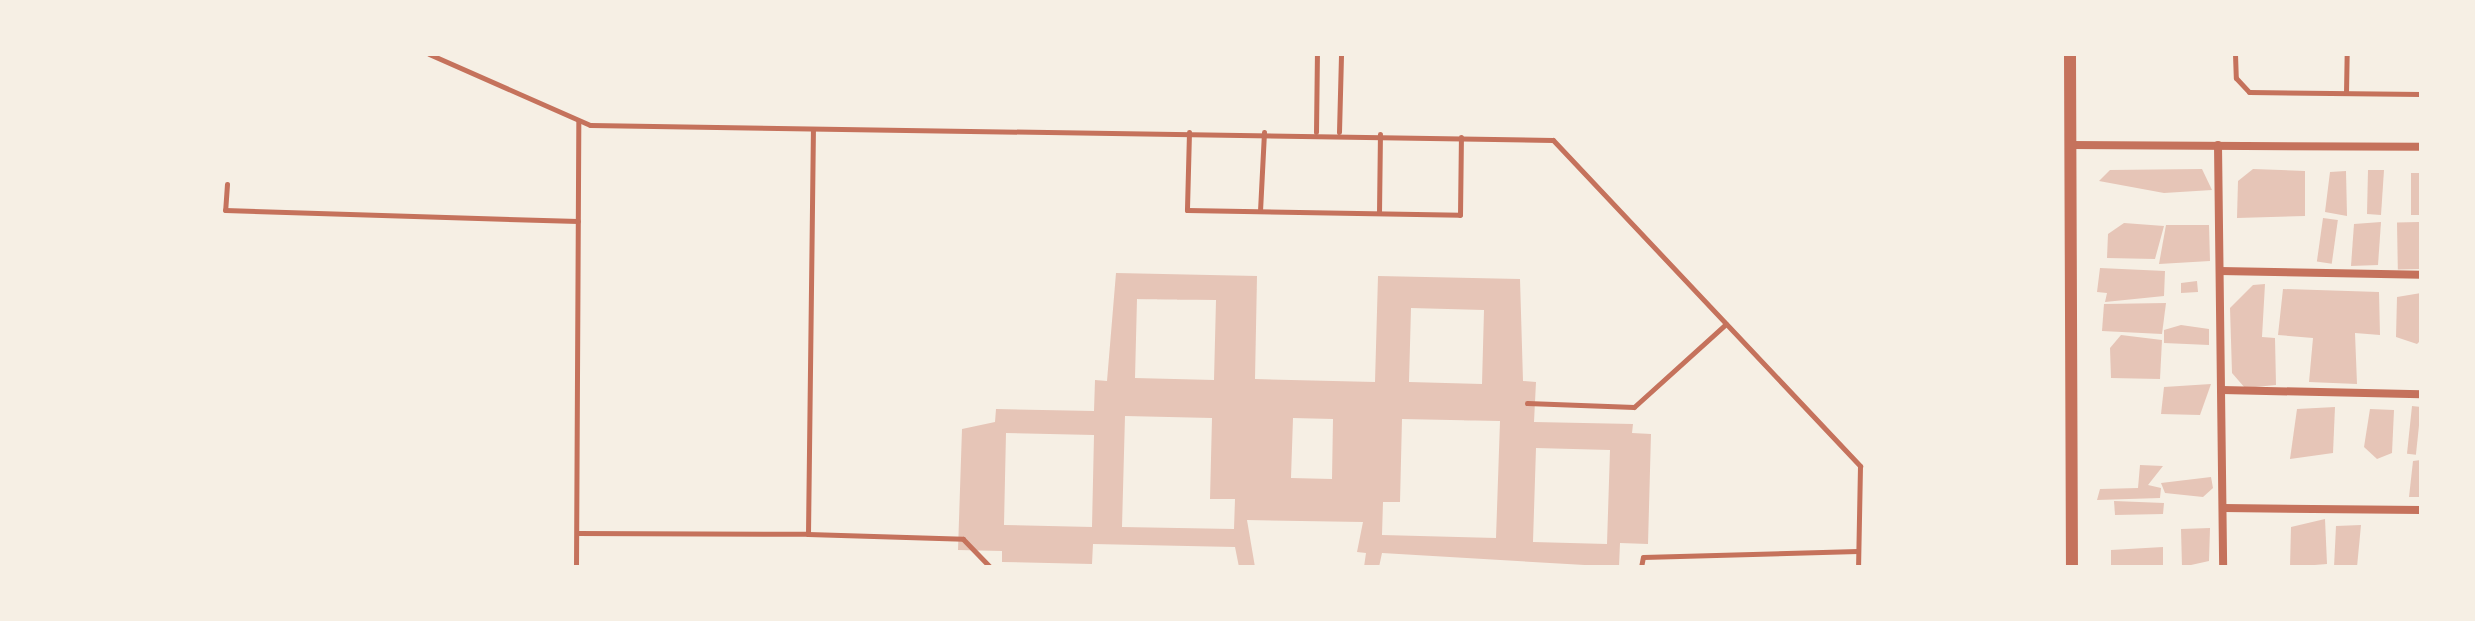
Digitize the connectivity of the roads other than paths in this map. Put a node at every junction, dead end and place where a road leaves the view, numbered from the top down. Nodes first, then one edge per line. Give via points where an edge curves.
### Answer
1 (429, 54) edge
2 (1317, 54) edge
3 (1341, 54) edge
4 (2070, 54) edge
5 (2235, 54) edge
6 (2347, 54) edge
7 (2346, 93) junction
8 (2421, 94) edge
9 (578, 121) junction
10 (813, 130) junction
11 (1189, 132) junction
12 (1264, 132) junction
13 (1316, 132) junction
14 (1339, 132) junction
15 (1380, 134) junction
16 (1461, 137) junction
17 (2070, 145) junction
18 (2218, 145) junction
19 (2421, 147) edge
20 (227, 184) dead end
21 (1260, 211) junction
22 (1379, 213) junction
23 (578, 221) junction
24 (2220, 271) junction
25 (2421, 275) edge
26 (1726, 324) junction
27 (2222, 390) junction
28 (2421, 394) edge
29 (1527, 403) dead end
30 (2223, 508) junction
31 (2421, 510) edge
32 (577, 533) junction
33 (808, 534) junction
34 (1858, 551) junction
35 (576, 567) edge
36 (990, 567) edge
37 (1641, 567) edge
38 (1858, 567) edge
39 (2072, 567) edge
40 (2223, 567) edge

1 - 9 lane
2 - 13 lane
3 - 14 lane
4 - 17 street
5 - 7 lane via 2236,78 2249,92
6 - 7 lane
7 - 8 lane
9 - 10 lane
9 - 23 lane
10 - 11 lane
10 - 33 lane
11 - 12 lane
11 - 21 lane via 1187,210
12 - 13 lane
12 - 21 lane
13 - 14 lane
14 - 15 lane
15 - 16 lane
15 - 22 lane
16 - 22 lane via 1460,215
16 - 26 lane via 1553,140
17 - 18 street
17 - 39 street
18 - 19 street
18 - 24 street
20 - 23 lane via 225,210
21 - 22 lane
23 - 32 lane
24 - 25 street
24 - 27 street
26 - 29 lane via 1634,407
26 - 34 lane via 1860,466
27 - 28 street
27 - 30 street
30 - 31 street
30 - 40 street
32 - 33 lane
32 - 35 lane
33 - 36 lane via 963,539
34 - 37 lane via 1643,557
34 - 38 lane

